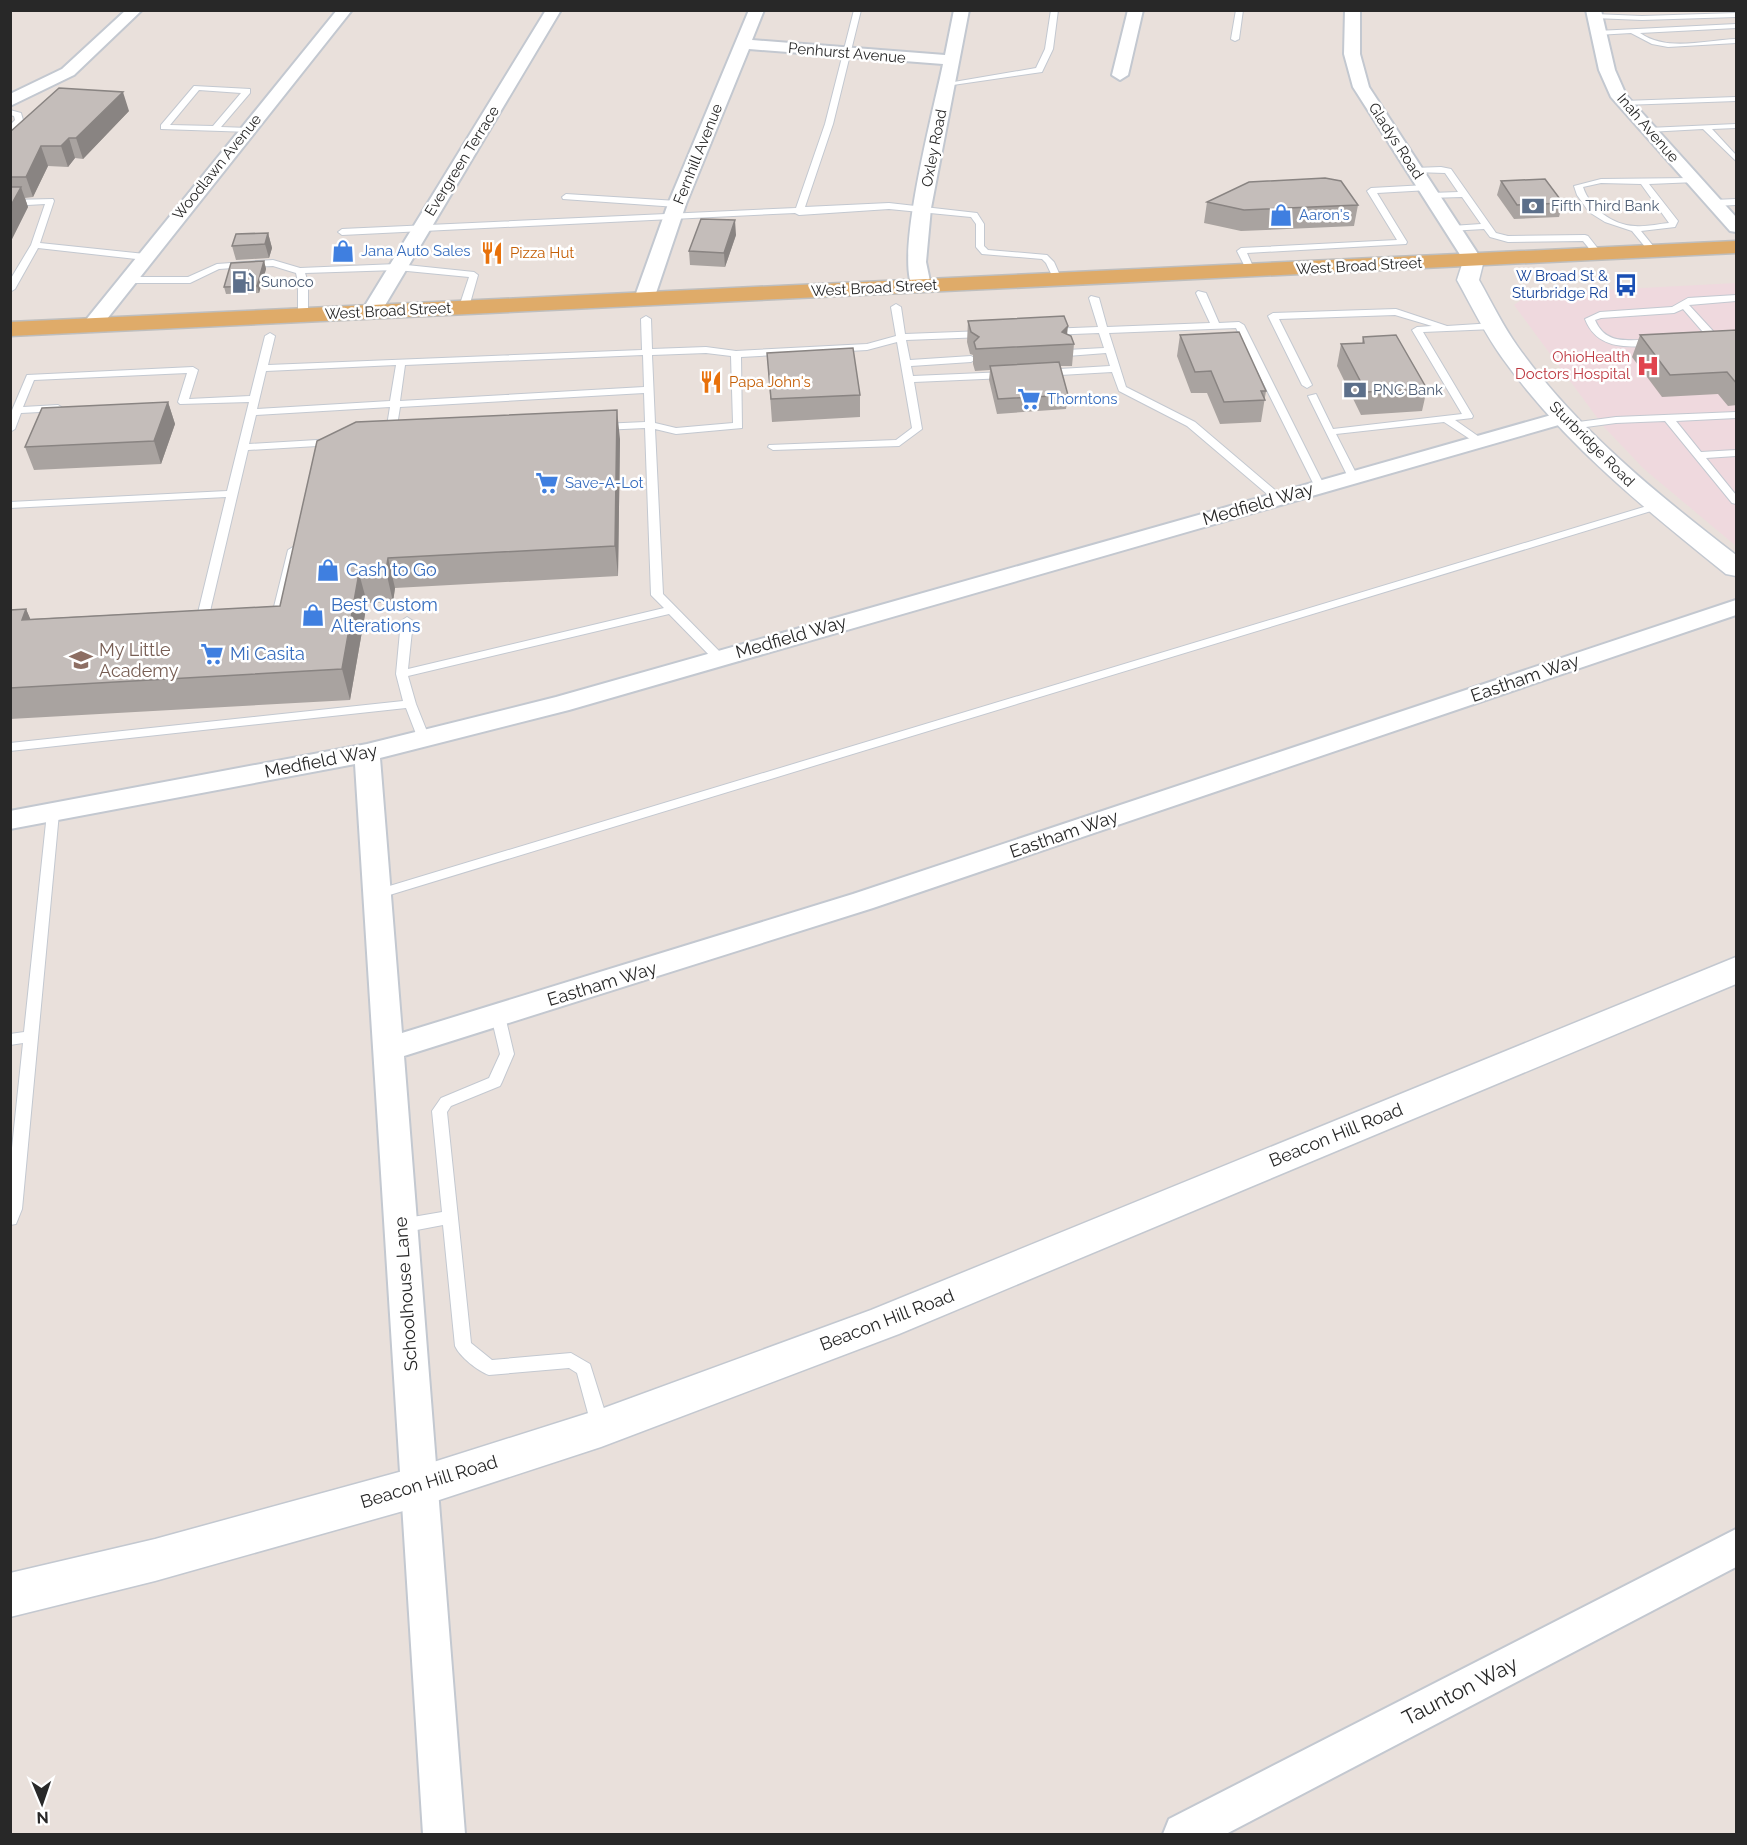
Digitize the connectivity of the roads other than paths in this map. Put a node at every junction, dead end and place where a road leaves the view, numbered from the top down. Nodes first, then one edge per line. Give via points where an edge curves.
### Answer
1 (135, 10) edge
2 (345, 10) edge
3 (555, 10) edge
4 (757, 10) edge
5 (858, 10) edge
6 (962, 10) edge
7 (1055, 10) edge
8 (1136, 10) edge
9 (1240, 10) edge
10 (1353, 10) edge
11 (1656, 10) edge
12 (1593, 13) edge
13 (1737, 15) edge
14 (1663, 18) junction
15 (1737, 26) edge
16 (1632, 31) junction
17 (1598, 33) junction
18 (1235, 39) dead end
19 (1737, 41) edge
20 (744, 44) junction
21 (848, 53) junction
22 (951, 60) junction
23 (1120, 75) dead end
24 (946, 84) junction
25 (1737, 99) edge
26 (10, 102) edge
27 (1623, 103) junction
28 (10, 112) edge
29 (1737, 126) edge
30 (1705, 127) junction
31 (216, 129) junction
32 (248, 130) junction
33 (1648, 130) junction
34 (10, 131) edge
35 (1737, 159) edge
36 (1414, 170) junction
37 (1693, 180) junction
38 (1643, 182) junction
39 (1428, 192) junction
40 (1464, 194) junction
41 (566, 197) dead end
42 (1737, 202) edge
43 (10, 203) edge
44 (1714, 203) junction
45 (922, 208) junction
46 (675, 210) junction
47 (799, 212) junction
48 (1487, 226) junction
49 (1737, 227) edge
50 (421, 228) junction
51 (1452, 229) junction
52 (1635, 229) junction
53 (342, 232) dead end
54 (35, 245) junction
55 (1737, 247) edge
56 (1654, 252) junction
57 (1599, 255) junction
58 (145, 257) junction
59 (1737, 266) edge
60 (397, 267) junction
61 (300, 271) junction
62 (1251, 271) junction
63 (1470, 271) junction
64 (127, 280) junction
65 (1058, 280) junction
66 (1202, 283) junction
67 (921, 286) junction
68 (10, 289) edge
69 (1094, 298) junction
70 (1737, 298) edge
71 (1684, 306) junction
72 (464, 307) junction
73 (896, 307) junction
74 (645, 309) junction
75 (371, 312) junction
76 (303, 315) junction
77 (92, 325) junction
78 (1216, 326) junction
79 (1494, 327) junction
80 (1445, 328) junction
81 (10, 329) edge
82 (1104, 330) junction
83 (1033, 333) edge
84 (997, 334) edge
85 (270, 336) junction
86 (903, 337) junction
87 (1669, 342) edge
88 (1681, 342) edge
89 (10, 348) edge
90 (1110, 350) junction
91 (646, 353) junction
92 (1068, 353) edge
93 (736, 354) junction
94 (971, 359) dead end
95 (401, 363) junction
96 (907, 363) junction
97 (262, 368) junction
98 (1116, 369) junction
99 (1036, 373) edge
100 (1013, 374) edge
101 (909, 379) junction
102 (1307, 385) dead end
103 (647, 390) junction
104 (1313, 396) dead end
105 (255, 399) junction
106 (172, 402) dead end
107 (183, 402) junction
108 (395, 404) junction
109 (65, 408) edge
110 (18, 410) junction
111 (252, 412) junction
112 (1737, 416) edge
113 (1445, 418) junction
114 (1669, 419) junction
115 (1567, 422) junction
116 (649, 425) junction
117 (590, 428) edge
118 (10, 429) edge
119 (1330, 432) junction
120 (402, 438) edge
121 (378, 439) edge
122 (390, 439) junction
123 (342, 441) edge
124 (1480, 441) junction
125 (244, 447) junction
126 (773, 447) dead end
127 (1737, 453) edge
128 (1700, 454) junction
129 (1353, 477) junction
130 (1320, 486) junction
131 (1733, 491) edge
132 (232, 494) junction
133 (1278, 498) junction
134 (1737, 501) edge
135 (10, 505) edge
136 (1657, 506) junction
137 (295, 541) edge
138 (1737, 568) edge
139 (1737, 608) edge
140 (672, 610) junction
141 (266, 619) edge
142 (407, 621) dead end
143 (200, 624) edge
144 (719, 658) junction
145 (402, 674) junction
146 (410, 704) junction
147 (424, 739) junction
148 (10, 747) edge
149 (367, 753) junction
150 (53, 813) junction
151 (10, 820) edge
152 (378, 894) junction
153 (1737, 969) edge
154 (498, 1016) junction
155 (31, 1036) junction
156 (10, 1040) edge
157 (389, 1049) junction
158 (450, 1217) junction
159 (10, 1218) edge
160 (401, 1226) junction
161 (601, 1428) junction
162 (421, 1486) junction
163 (1737, 1547) edge
164 (10, 1595) edge
165 (444, 1834) edge
166 (1184, 1834) edge

1 - 26 street via 68,72
2 - 32 street, Woodlawn Avenue
3 - 50 street, Evergreen Terrace
4 - 20 street, Fernhill Avenue
5 - 21 lane
6 - 22 street, Oxley Road
7 - 24 lane via 1049,49 1039,70
8 - 23 street
9 - 18 lane
10 - 36 street, Gladys Road via 1352,54 1361,87
11 - 14 lane
12 - 14 lane
12 - 17 street, Inah Avenue
13 - 14 lane
15 - 16 lane
16 - 17 lane
16 - 19 lane via 1643,41 1656,45
17 - 27 street, Inah Avenue via 1606,70
20 - 21 street, Penhurst Avenue
20 - 46 street, Fernhill Avenue
21 - 22 street, Penhurst Avenue
21 - 47 lane
22 - 24 street, Oxley Road
24 - 45 street, Oxley Road
25 - 27 lane
27 - 33 street, Inah Avenue
28 - 34 lane via 18,115 19,120
29 - 30 lane
30 - 33 lane
30 - 35 lane
31 - 31 lane via 195,128 164,127 197,88 247,91
31 - 32 lane
32 - 58 street, Woodlawn Avenue
33 - 37 street, Inah Avenue
36 - 39 street, Gladys Road
36 - 40 lane via 1446,170
37 - 38 lane
37 - 44 street, Inah Avenue
38 - 52 lane via 1674,221 1665,227
38 - 52 lane via 1601,181 1578,186 1596,215
39 - 40 lane
39 - 51 street, Gladys Road
39 - 62 lane via 1371,190 1403,242 1241,251
40 - 48 lane
41 - 46 lane
42 - 44 lane
43 - 54 lane via 50,201
44 - 49 street, Inah Avenue
45 - 47 lane via 889,206
45 - 65 lane via 974,215 980,224 980,248 985,252 1044,257
45 - 67 street, Oxley Road via 917,262
46 - 47 lane
46 - 50 lane
46 - 74 street, Fernhill Avenue
48 - 51 lane
48 - 57 lane via 1499,238 1585,238
50 - 53 lane
50 - 60 street, Evergreen Terrace
51 - 63 street, Gladys Road
52 - 56 lane
54 - 58 lane
54 - 68 lane
55 - 56 main road, West Broad Street
56 - 57 main road, West Broad Street
57 - 63 main road, West Broad Street
58 - 64 street, Woodlawn Avenue
59 - 63 main road, West Broad Street
60 - 61 lane
60 - 72 lane via 474,274
60 - 75 street, Evergreen Terrace
61 - 64 lane via 273,263 247,264 217,267 190,280
61 - 76 lane
62 - 63 main road, West Broad Street
62 - 66 main road, West Broad Street
63 - 66 main road, West Broad Street
63 - 79 street, Sturbridge Road
64 - 77 street, Woodlawn Avenue
65 - 66 main road, West Broad Street
65 - 67 main road, West Broad Street
66 - 69 main road, West Broad Street
66 - 73 main road via 1158,282 917,298
66 - 78 lane
67 - 74 main road, West Broad Street
69 - 73 main road, West Broad Street
69 - 82 lane
70 - 71 lane via 1688,301
71 - 87 lane via 1590,319 1593,330 1612,342
71 - 88 lane via 1709,336 1705,341
72 - 74 main road, West Broad Street
72 - 75 main road, West Broad Street
73 - 74 main road, West Broad Street
73 - 86 lane
74 - 85 main road, West Broad Street
74 - 91 lane
75 - 76 main road, West Broad Street
76 - 77 main road, West Broad Street
77 - 81 main road, West Broad Street
78 - 82 lane
78 - 130 lane via 1239,325
79 - 80 lane
79 - 115 street, Sturbridge Road
80 - 102 lane via 1396,312 1273,316
80 - 113 lane via 1417,330 1468,416
82 - 83 lane
82 - 90 lane
84 - 86 lane
85 - 89 main road, West Broad Street
85 - 97 lane
86 - 93 lane via 867,347
86 - 96 lane
90 - 92 lane
90 - 98 lane
91 - 93 lane via 706,350
91 - 95 lane
91 - 103 lane
93 - 116 lane via 738,426 676,431
94 - 96 lane
95 - 97 lane
95 - 108 lane
96 - 101 lane
97 - 105 lane
98 - 99 lane
98 - 133 lane via 1122,389 1191,424
100 - 101 lane
101 - 126 lane via 917,429 899,443
103 - 108 lane
103 - 116 lane
104 - 119 lane
105 - 107 lane
105 - 111 lane
106 - 107 lane
107 - 110 lane via 192,370 30,377
108 - 111 lane
108 - 122 lane
109 - 110 lane
110 - 118 lane
111 - 125 lane
112 - 114 lane
113 - 119 lane
113 - 124 lane
114 - 115 lane
114 - 128 lane
115 - 124 street, Medfield Way
115 - 136 street, Sturbridge Road
116 - 117 lane
116 - 140 lane via 657,595
119 - 129 lane
120 - 122 lane
121 - 122 lane
123 - 125 lane via 317,448
124 - 129 street, Medfield Way
125 - 132 lane
127 - 128 lane
128 - 131 lane
129 - 130 street, Medfield Way
130 - 133 street, Medfield Way
131 - 134 lane
132 - 135 lane
132 - 143 lane
133 - 144 street, Medfield Way
136 - 138 street, Sturbridge Road
136 - 152 lane
137 - 141 lane via 277,618
139 - 154 street, Eastham Way via 885,894
140 - 144 lane
140 - 145 lane
142 - 145 lane
144 - 147 street, Medfield Way
145 - 146 lane
146 - 147 lane
146 - 148 lane
147 - 149 street, Medfield Way
149 - 150 street, Medfield Way
149 - 152 street, Schoolhouse Lane
150 - 151 street, Medfield Way
150 - 155 lane
152 - 157 street, Schoolhouse Lane
153 - 161 street, Beacon Hill Road via 885,1322
154 - 157 street, Eastham Way
154 - 158 lane via 507,1054 495,1082 446,1102 439,1111
155 - 156 lane
155 - 159 lane
157 - 160 street, Schoolhouse Lane
158 - 160 lane
158 - 161 lane via 463,1346 489,1368 571,1360 584,1369
160 - 162 street, Schoolhouse Lane
161 - 162 street, Beacon Hill Road
162 - 164 street, Beacon Hill Road via 155,1560
162 - 165 street, Schoolhouse Lane
163 - 166 street, Taunton Way

